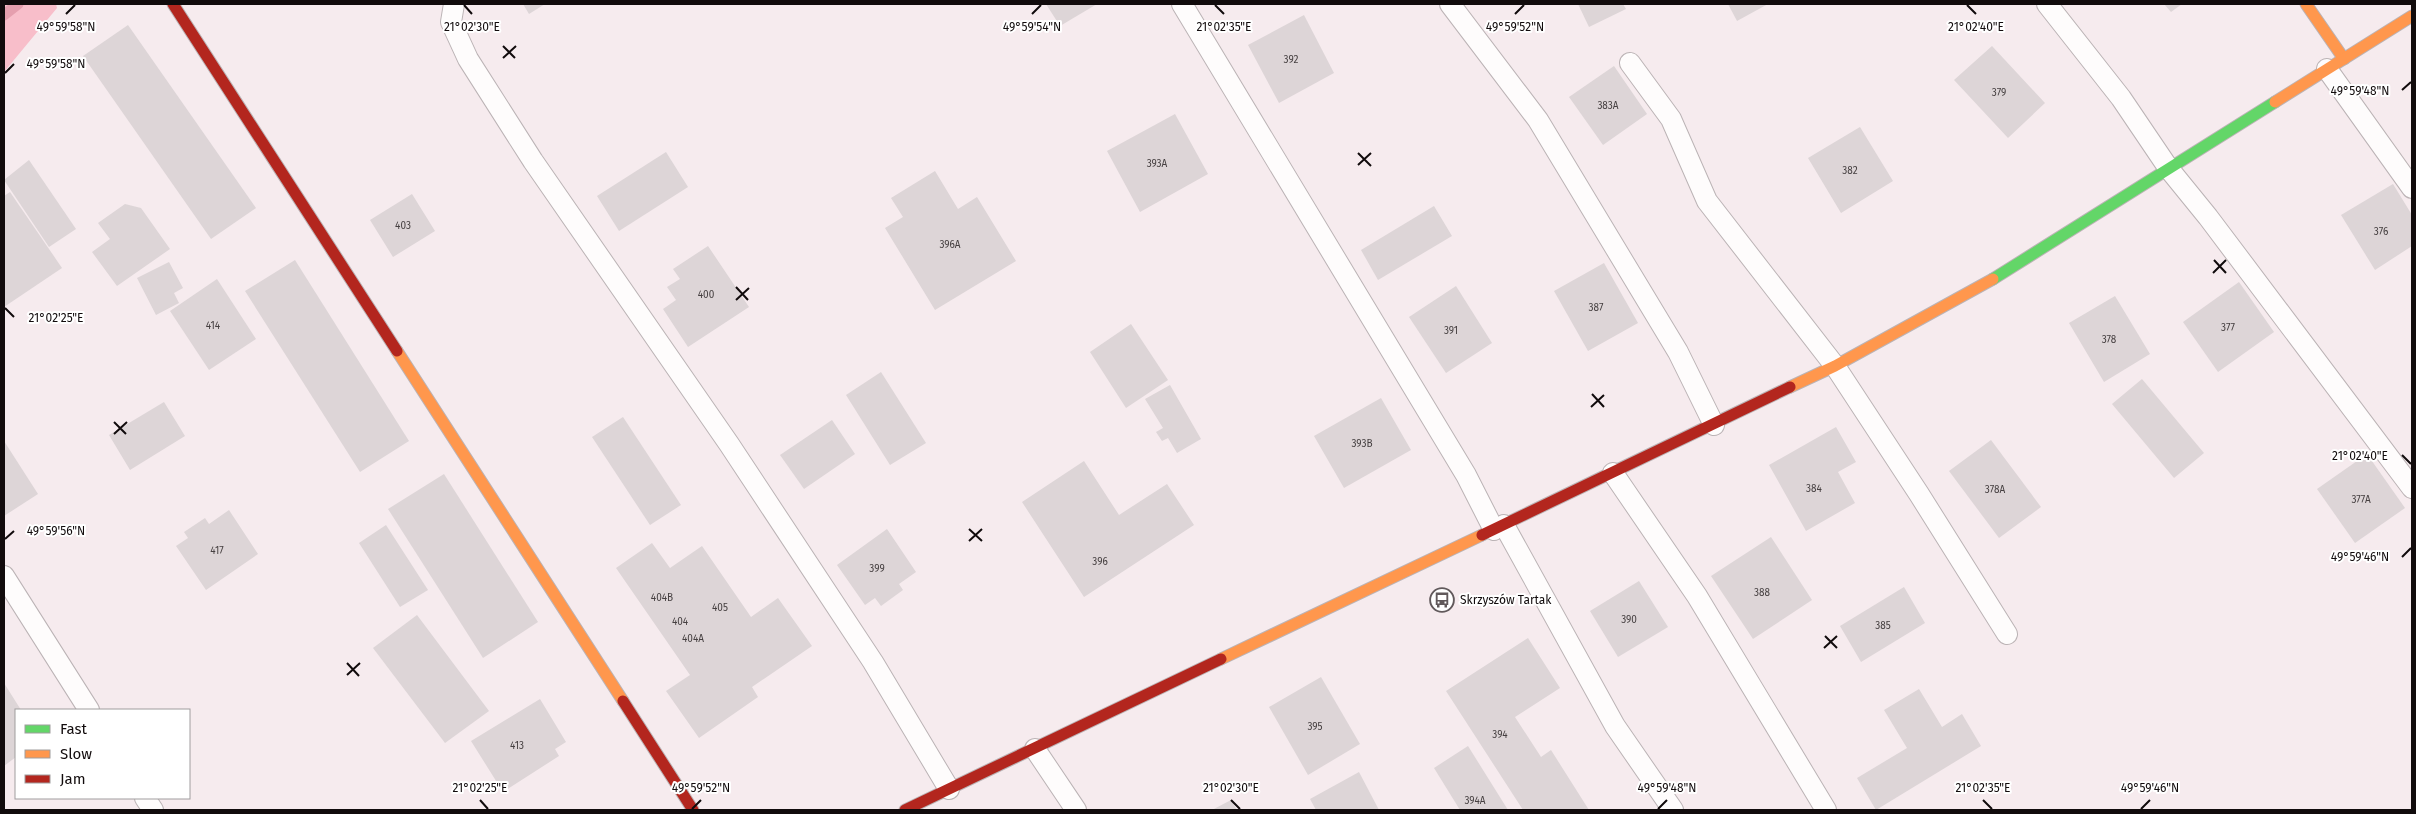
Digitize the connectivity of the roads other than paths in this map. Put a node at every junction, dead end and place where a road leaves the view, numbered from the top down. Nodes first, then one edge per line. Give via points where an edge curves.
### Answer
1 (173, 4) edge
2 (454, 4) edge
3 (1182, 4) edge
4 (1450, 4) edge
5 (2047, 4) edge
6 (2306, 4) edge
7 (2412, 16) edge
8 (1630, 63) dead end
9 (2335, 64) junction
10 (2169, 169) junction
11 (2412, 188) edge
12 (1835, 366) junction
13 (1714, 425) junction
14 (1613, 473) junction
15 (2412, 488) edge
16 (1499, 527) junction
17 (4, 576) edge
18 (2007, 634) dead end
19 (88, 709) edge
20 (1035, 749) junction
21 (950, 789) junction
22 (146, 799) edge
23 (153, 810) edge
24 (693, 810) edge
25 (905, 810) edge
26 (1076, 810) edge
27 (1673, 810) edge
28 (1826, 810) edge

1 - 24 street
2 - 21 lane via 451,22 468,59 532,161 767,500 873,662
3 - 16 lane
4 - 13 lane via 1538,120 1678,352
5 - 10 lane via 2120,98
6 - 9 street
7 - 9 street
8 - 12 lane via 1671,119 1707,201
9 - 10 street
9 - 11 lane
10 - 12 street via 1999,275
10 - 15 lane
12 - 13 street
12 - 18 lane
13 - 14 street
14 - 16 street
14 - 28 lane via 1697,596
16 - 20 street
16 - 27 lane via 1615,726
17 - 19 lane
20 - 21 street
20 - 26 lane
21 - 25 street
22 - 23 lane

